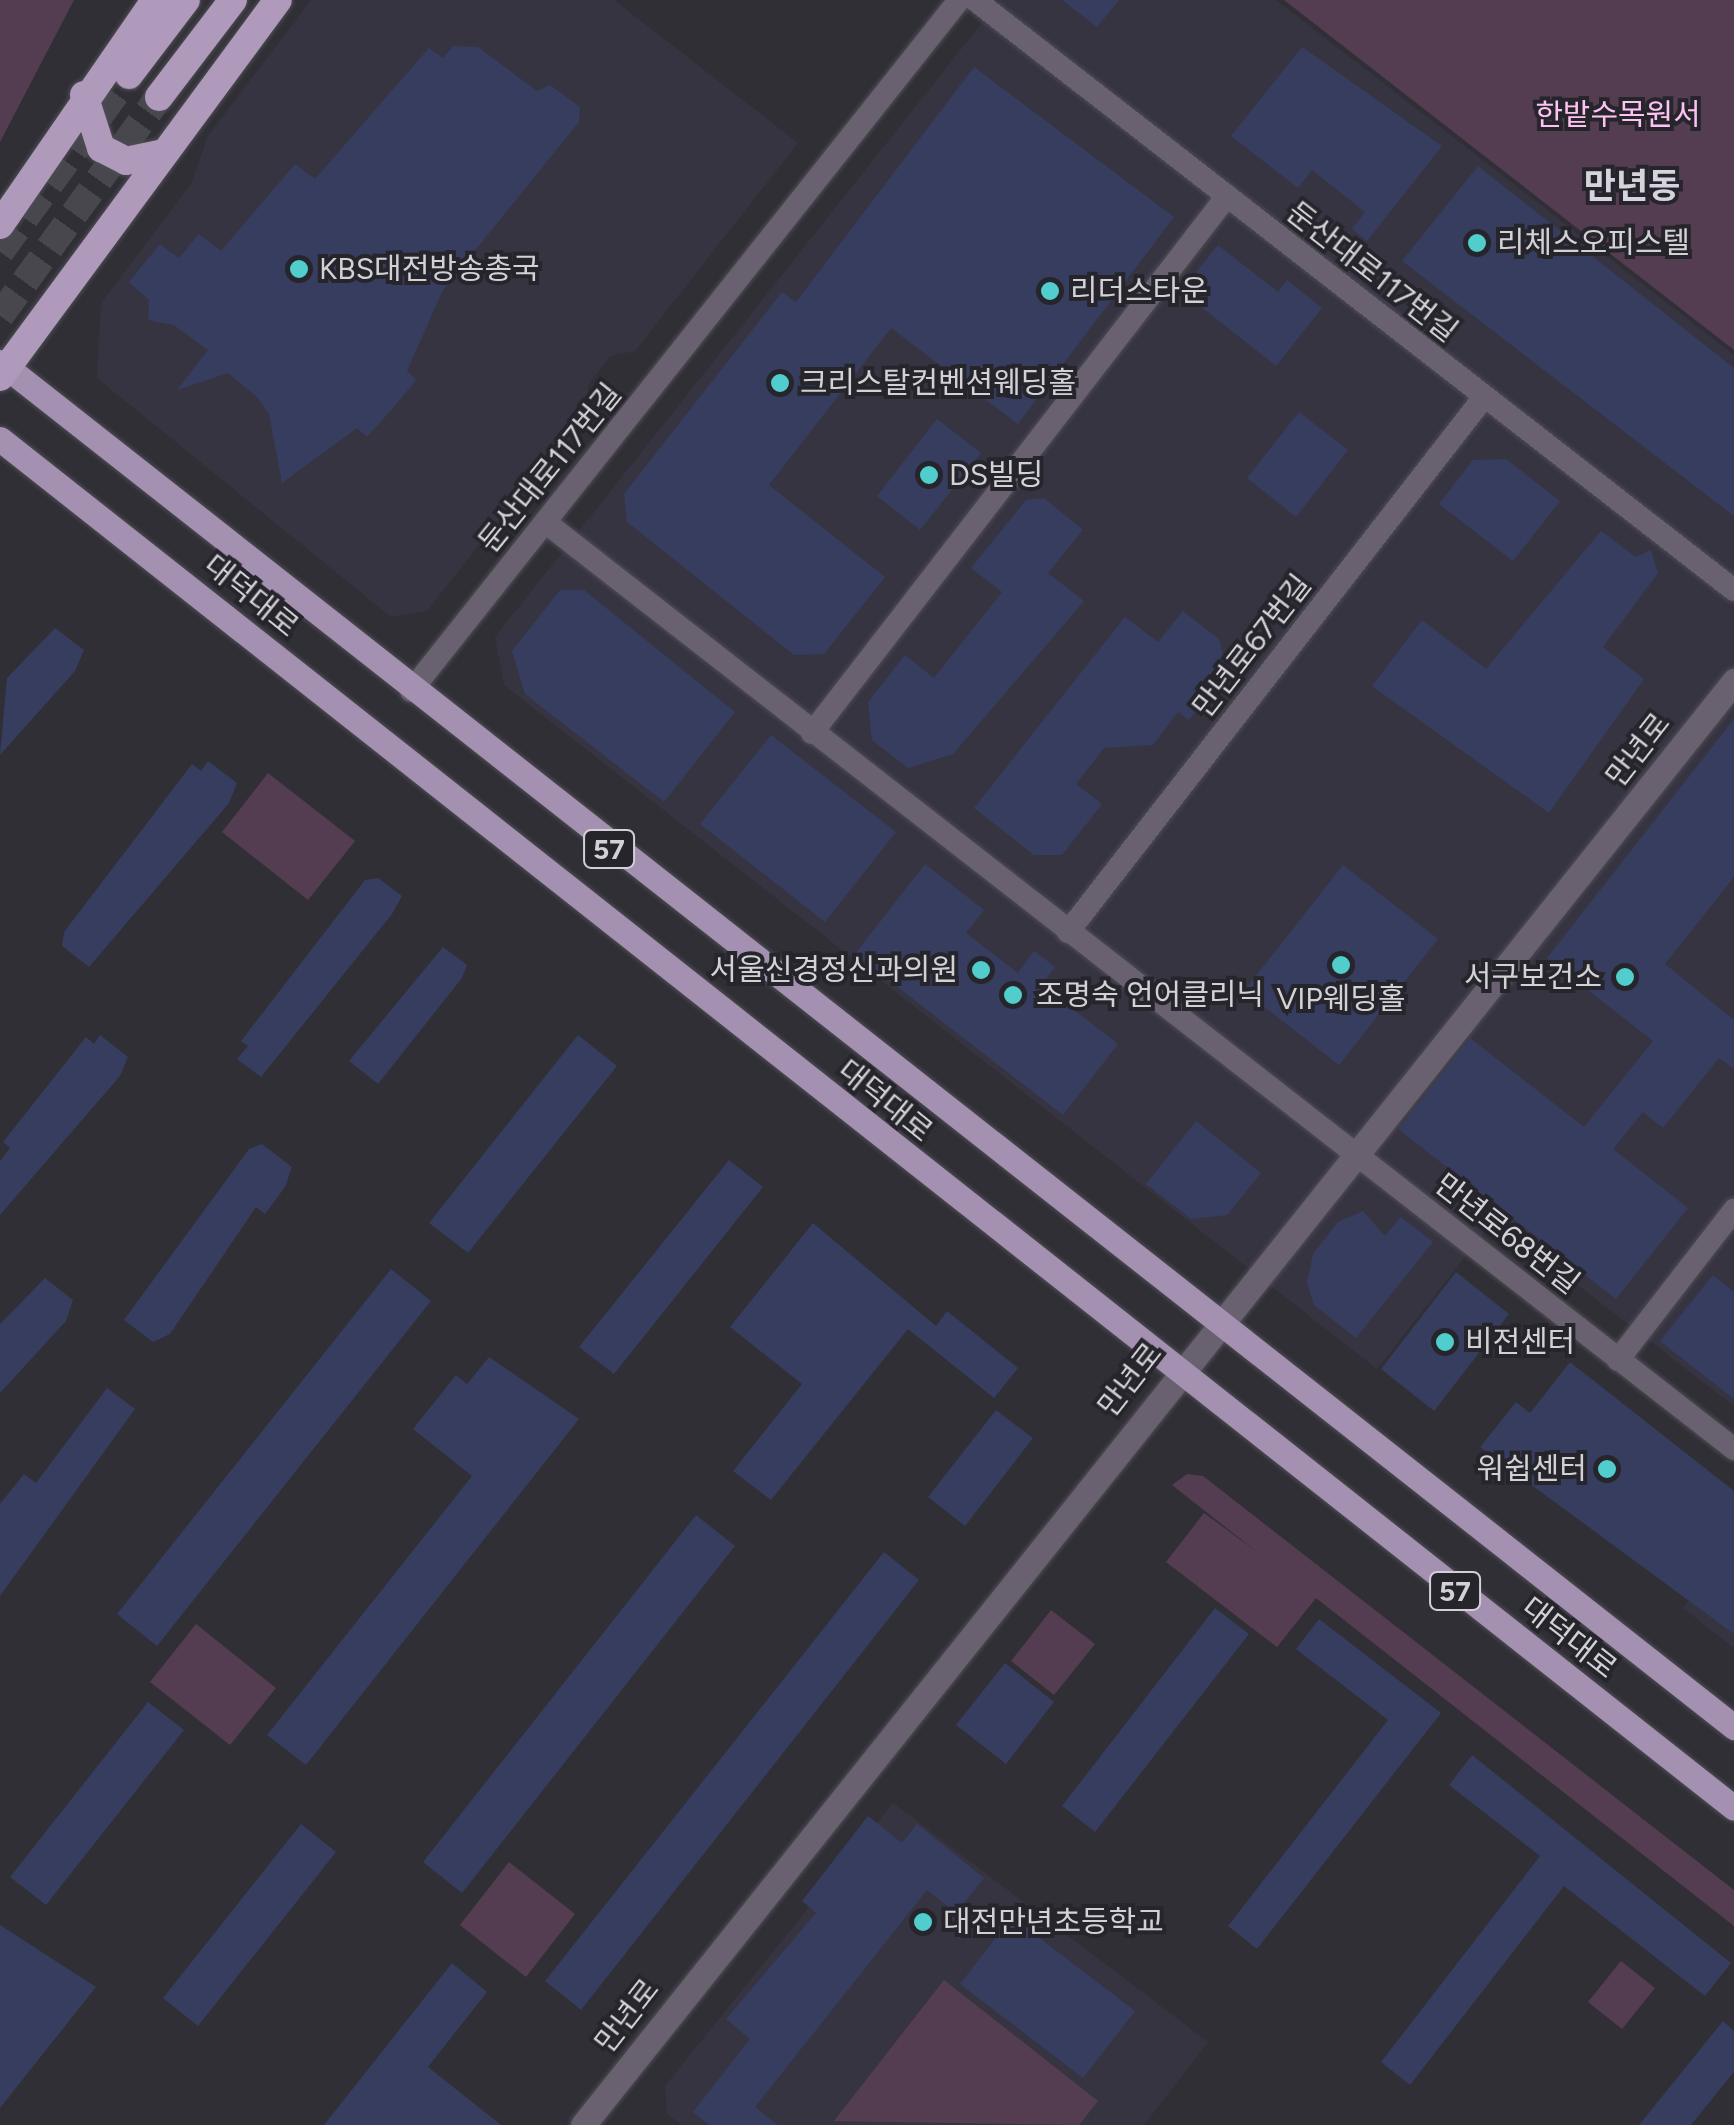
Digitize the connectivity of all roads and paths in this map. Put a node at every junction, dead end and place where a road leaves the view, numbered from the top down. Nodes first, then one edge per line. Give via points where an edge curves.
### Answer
1 (155, 0) edge
2 (186, 0) edge
3 (233, 0) edge
4 (278, 0) edge
5 (959, 0) edge
6 (974, 0) edge
7 (129, 74) tunnel mouth
8 (84, 96) junction
9 (159, 97) tunnel mouth
10 (165, 154) junction
11 (1227, 196) junction
12 (0, 224) edge
13 (2, 369) edge
14 (1484, 397) junction
15 (0, 439) edge
16 (545, 522) junction
17 (1734, 590) edge
18 (1734, 681) edge
19 (411, 690) junction
20 (812, 733) junction
21 (1068, 932) junction
22 (1359, 1155) junction
23 (1734, 1210) edge
24 (1214, 1327) junction
25 (1618, 1360) junction
26 (1176, 1374) junction
27 (1734, 1449) edge
28 (1734, 1727) edge
29 (1734, 1808) edge
30 (586, 2124) edge

1 - 8 highway
2 - 7 highway
3 - 9 highway
4 - 10 highway
5 - 16 street, 둔산대로117번길
6 - 11 street, 둔산대로117번길
8 - 10 highway via 101,148 126,161
8 - 12 highway
10 - 13 highway
11 - 14 street, 둔산대로117번길
11 - 20 street
13 - 19 main road, 대덕대로 / 57
14 - 17 street, 둔산대로117번길
14 - 21 street, 만년로67번길
15 - 26 main road, 대덕대로 / 57
16 - 19 street, 둔산대로117번길
16 - 20 street
18 - 22 street, 만년로
19 - 24 main road, 대덕대로 / 57
20 - 21 street
21 - 22 street
22 - 24 street, 만년로
22 - 25 street, 만년로68번길
23 - 25 street
24 - 26 street, 만년로
24 - 28 main road, 대덕대로 / 57
25 - 27 street, 만년로68번길
26 - 29 main road, 대덕대로 / 57
26 - 30 street, 만년로

